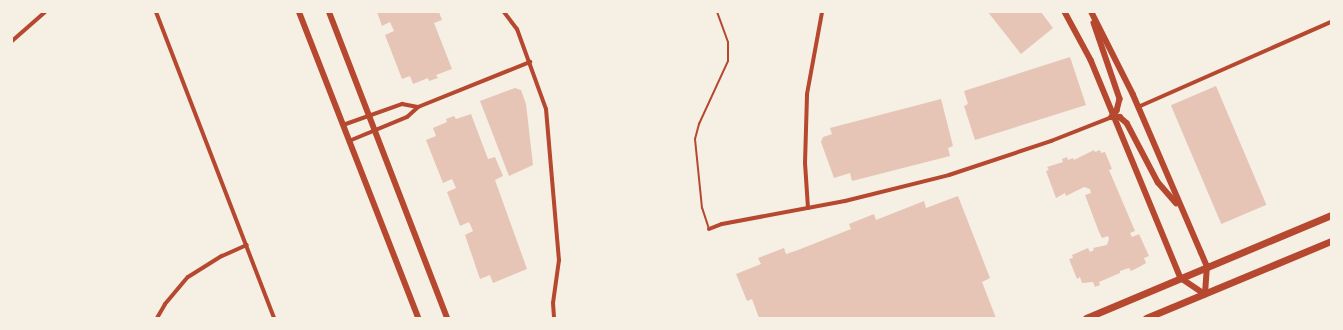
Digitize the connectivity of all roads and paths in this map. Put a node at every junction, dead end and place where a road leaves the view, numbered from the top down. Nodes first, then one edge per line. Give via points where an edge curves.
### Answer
1 (45, 12) edge
2 (156, 12) edge
3 (299, 12) edge
4 (329, 12) edge
5 (504, 12) edge
6 (717, 12) edge
7 (822, 12) edge
8 (1065, 12) edge
9 (1090, 12) edge
10 (1331, 22) edge
11 (12, 41) edge
12 (530, 62) junction
13 (418, 107) junction
14 (1138, 107) junction
15 (369, 116) junction
16 (1112, 117) junction
17 (343, 126) junction
18 (374, 131) junction
19 (349, 141) junction
20 (808, 208) junction
21 (1180, 208) junction
22 (1331, 216) edge
23 (709, 228) joint
24 (1331, 241) edge
25 (247, 246) junction
26 (1331, 246) edge
27 (1207, 267) junction
28 (1263, 269) junction
29 (1181, 278) junction
30 (1205, 294) junction
31 (157, 318) edge
32 (274, 318) edge
33 (418, 318) edge
34 (447, 318) edge
35 (554, 318) edge
36 (1086, 318) edge
37 (1146, 318) edge

1 - 11 street
2 - 25 street
3 - 17 main road
4 - 15 main road
5 - 12 street via 517,29
6 - 23 lane via 728,42 728,61 698,124 695,139 702,208
7 - 20 street via 807,94 805,163
8 - 16 street via 1091,60
9 - 14 street
9 - 16 street via 1120,99 1117,111
10 - 14 street
12 - 13 street
12 - 35 street via 546,109 559,260 553,302
13 - 15 street via 402,104
13 - 18 street via 407,117
14 - 21 street
15 - 17 street
15 - 18 main road
16 - 20 street via 949,175
16 - 21 street via 1120,117 1127,123 1158,182
16 - 29 street
17 - 19 main road
18 - 19 street
18 - 34 main road
19 - 33 main road
20 - 23 street
21 - 27 street
22 - 27 main road
24 - 28 main road
25 - 31 street via 222,256 188,276
25 - 32 street
26 - 28 main road
27 - 29 main road
27 - 30 street
28 - 30 main road
29 - 30 street
29 - 36 main road
30 - 37 main road

